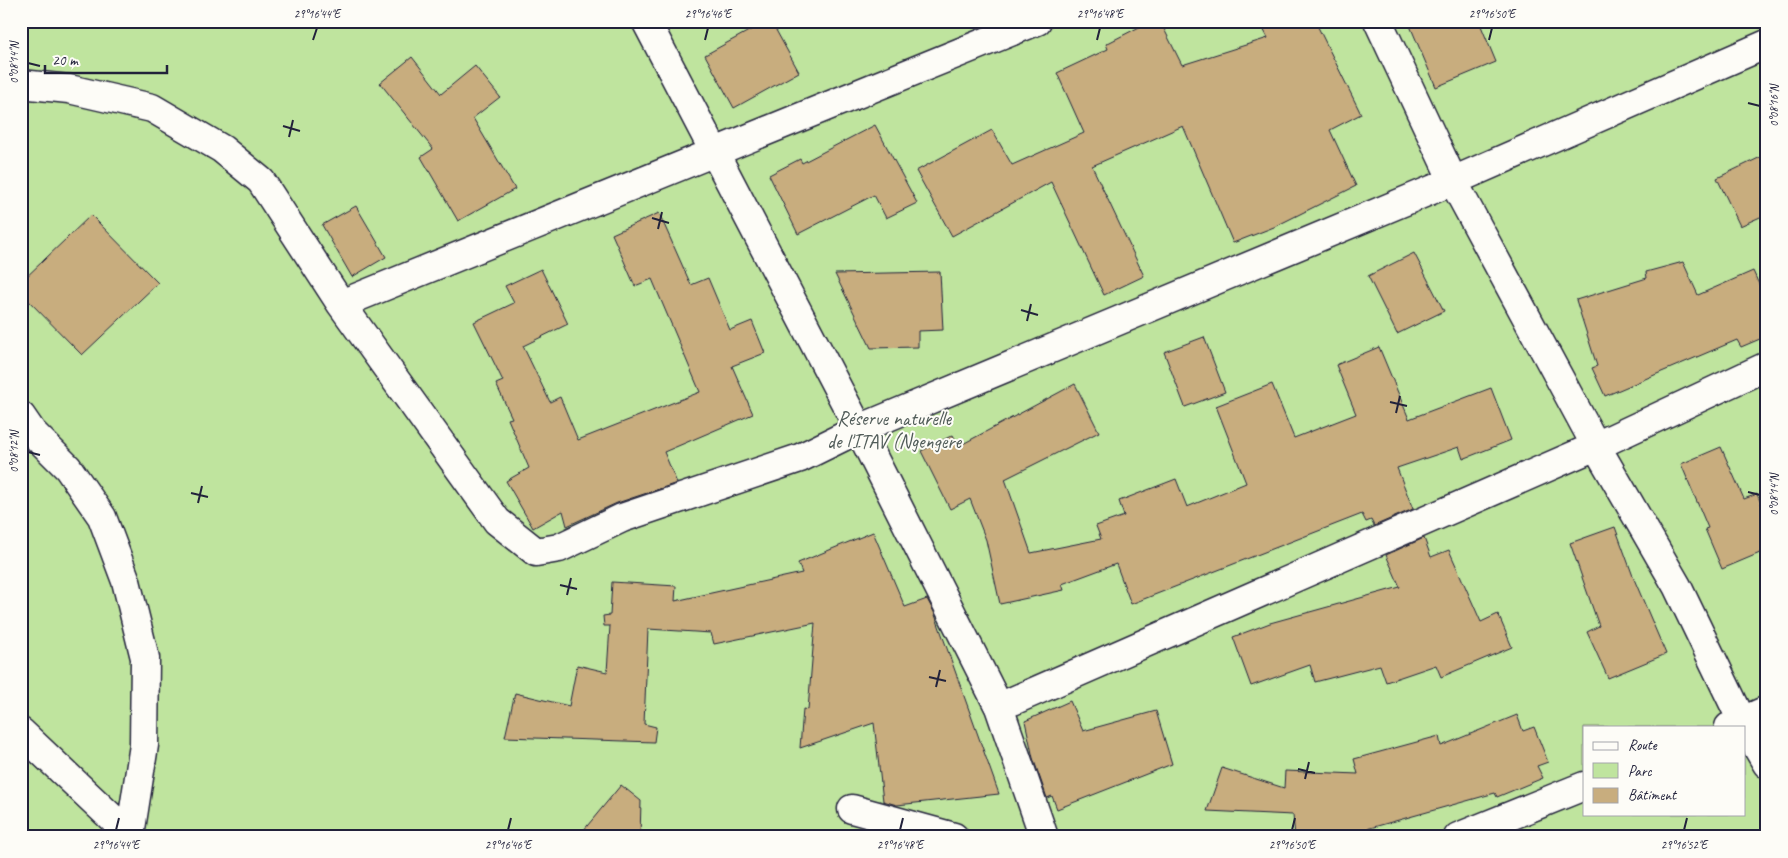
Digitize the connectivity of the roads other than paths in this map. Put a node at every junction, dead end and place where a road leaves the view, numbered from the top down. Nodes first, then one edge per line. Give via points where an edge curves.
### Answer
1 (646, 21) edge
2 (1037, 21) edge
3 (1378, 21) edge
4 (1767, 44) edge
5 (21, 84) edge
6 (715, 154) junction
7 (1453, 181) junction
8 (341, 304) junction
9 (1767, 366) edge
10 (21, 416) edge
11 (859, 428) junction
12 (1596, 446) junction
13 (999, 707) junction
14 (1767, 710) edge
15 (1735, 724) edge
16 (21, 732) edge
17 (1746, 738) edge
18 (1767, 764) edge
19 (1583, 786) edge
20 (852, 808) dead end
21 (131, 836) edge
22 (954, 837) edge
23 (1044, 837) edge
24 (1458, 837) edge

1 - 6 street
2 - 6 street
3 - 7 street
4 - 7 street
5 - 8 street via 69,89 152,108 222,149 261,181
6 - 8 street
6 - 11 street
7 - 11 street
7 - 12 street
8 - 11 street via 498,521 536,552 559,548 622,518 800,458
9 - 12 street
10 - 21 street via 32,432 68,468 102,516 126,580 144,658 144,745
11 - 13 street
12 - 13 street
12 - 15 street via 1677,586
13 - 23 street
14 - 15 street
16 - 21 street
17 - 18 street
19 - 24 street
20 - 22 street

